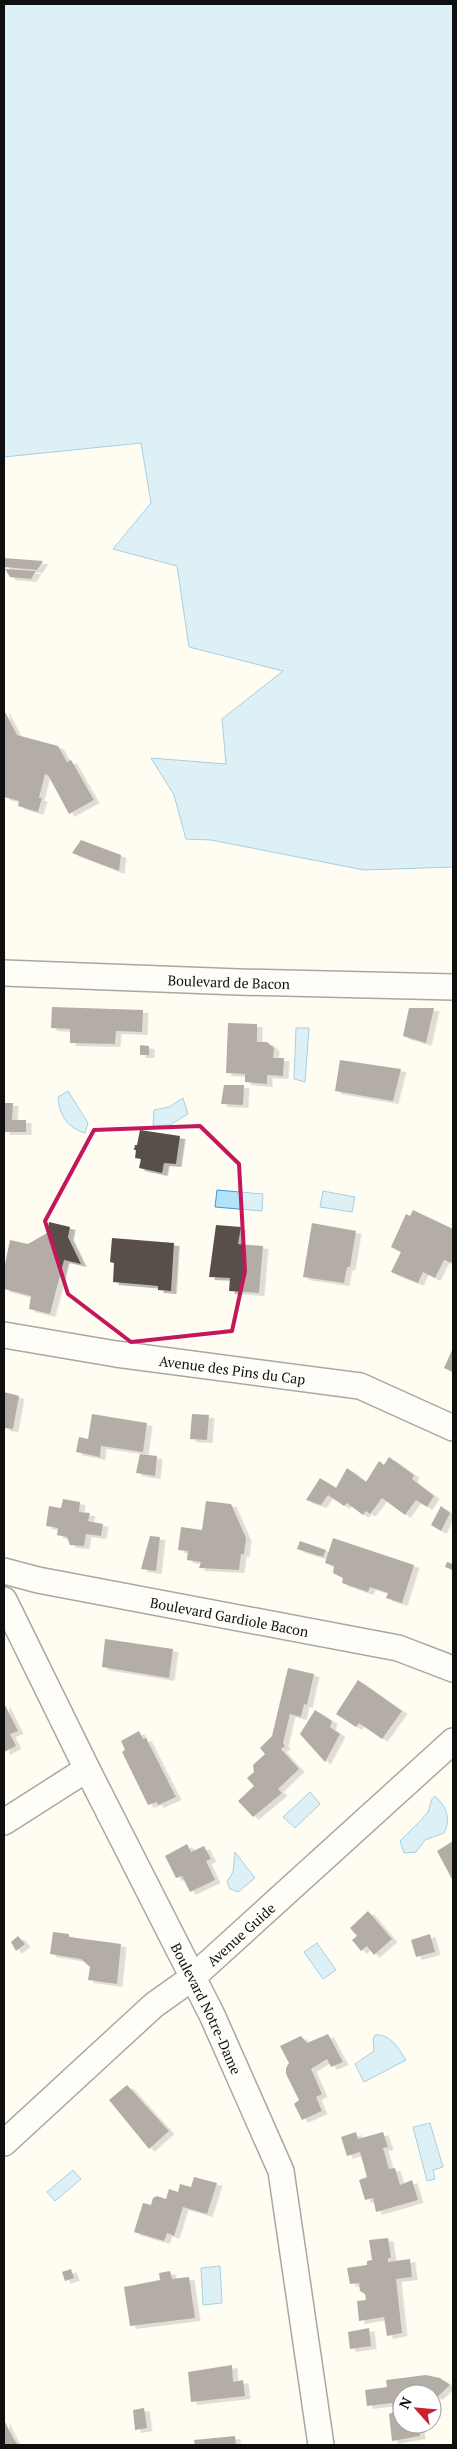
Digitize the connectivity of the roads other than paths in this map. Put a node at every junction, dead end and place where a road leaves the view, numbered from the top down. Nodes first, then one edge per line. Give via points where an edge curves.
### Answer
1 (4, 973) edge
2 (453, 987) edge
3 (4, 1335) edge
4 (453, 1428) edge
5 (4, 1571) edge
6 (4, 1600) edge
7 (453, 1669) edge
8 (453, 1741) edge
9 (86, 1769) junction
10 (4, 1822) edge
11 (192, 1978) junction
12 (4, 2142) edge
13 (321, 2445) edge

1 - 2 street, Boulevard de Bacon
3 - 4 street, Avenue des Pins du Cap via 116,1354 360,1386
5 - 7 street, Boulevard Gardiole Bacon via 398,1648
6 - 9 street, Boulevard Notre-Dame
8 - 11 street, Avenue Guide
9 - 10 street
9 - 11 street, Boulevard Notre-Dame
11 - 12 street, Avenue Guide via 154,2005
11 - 13 street, Boulevard Notre-Dame via 281,2171

